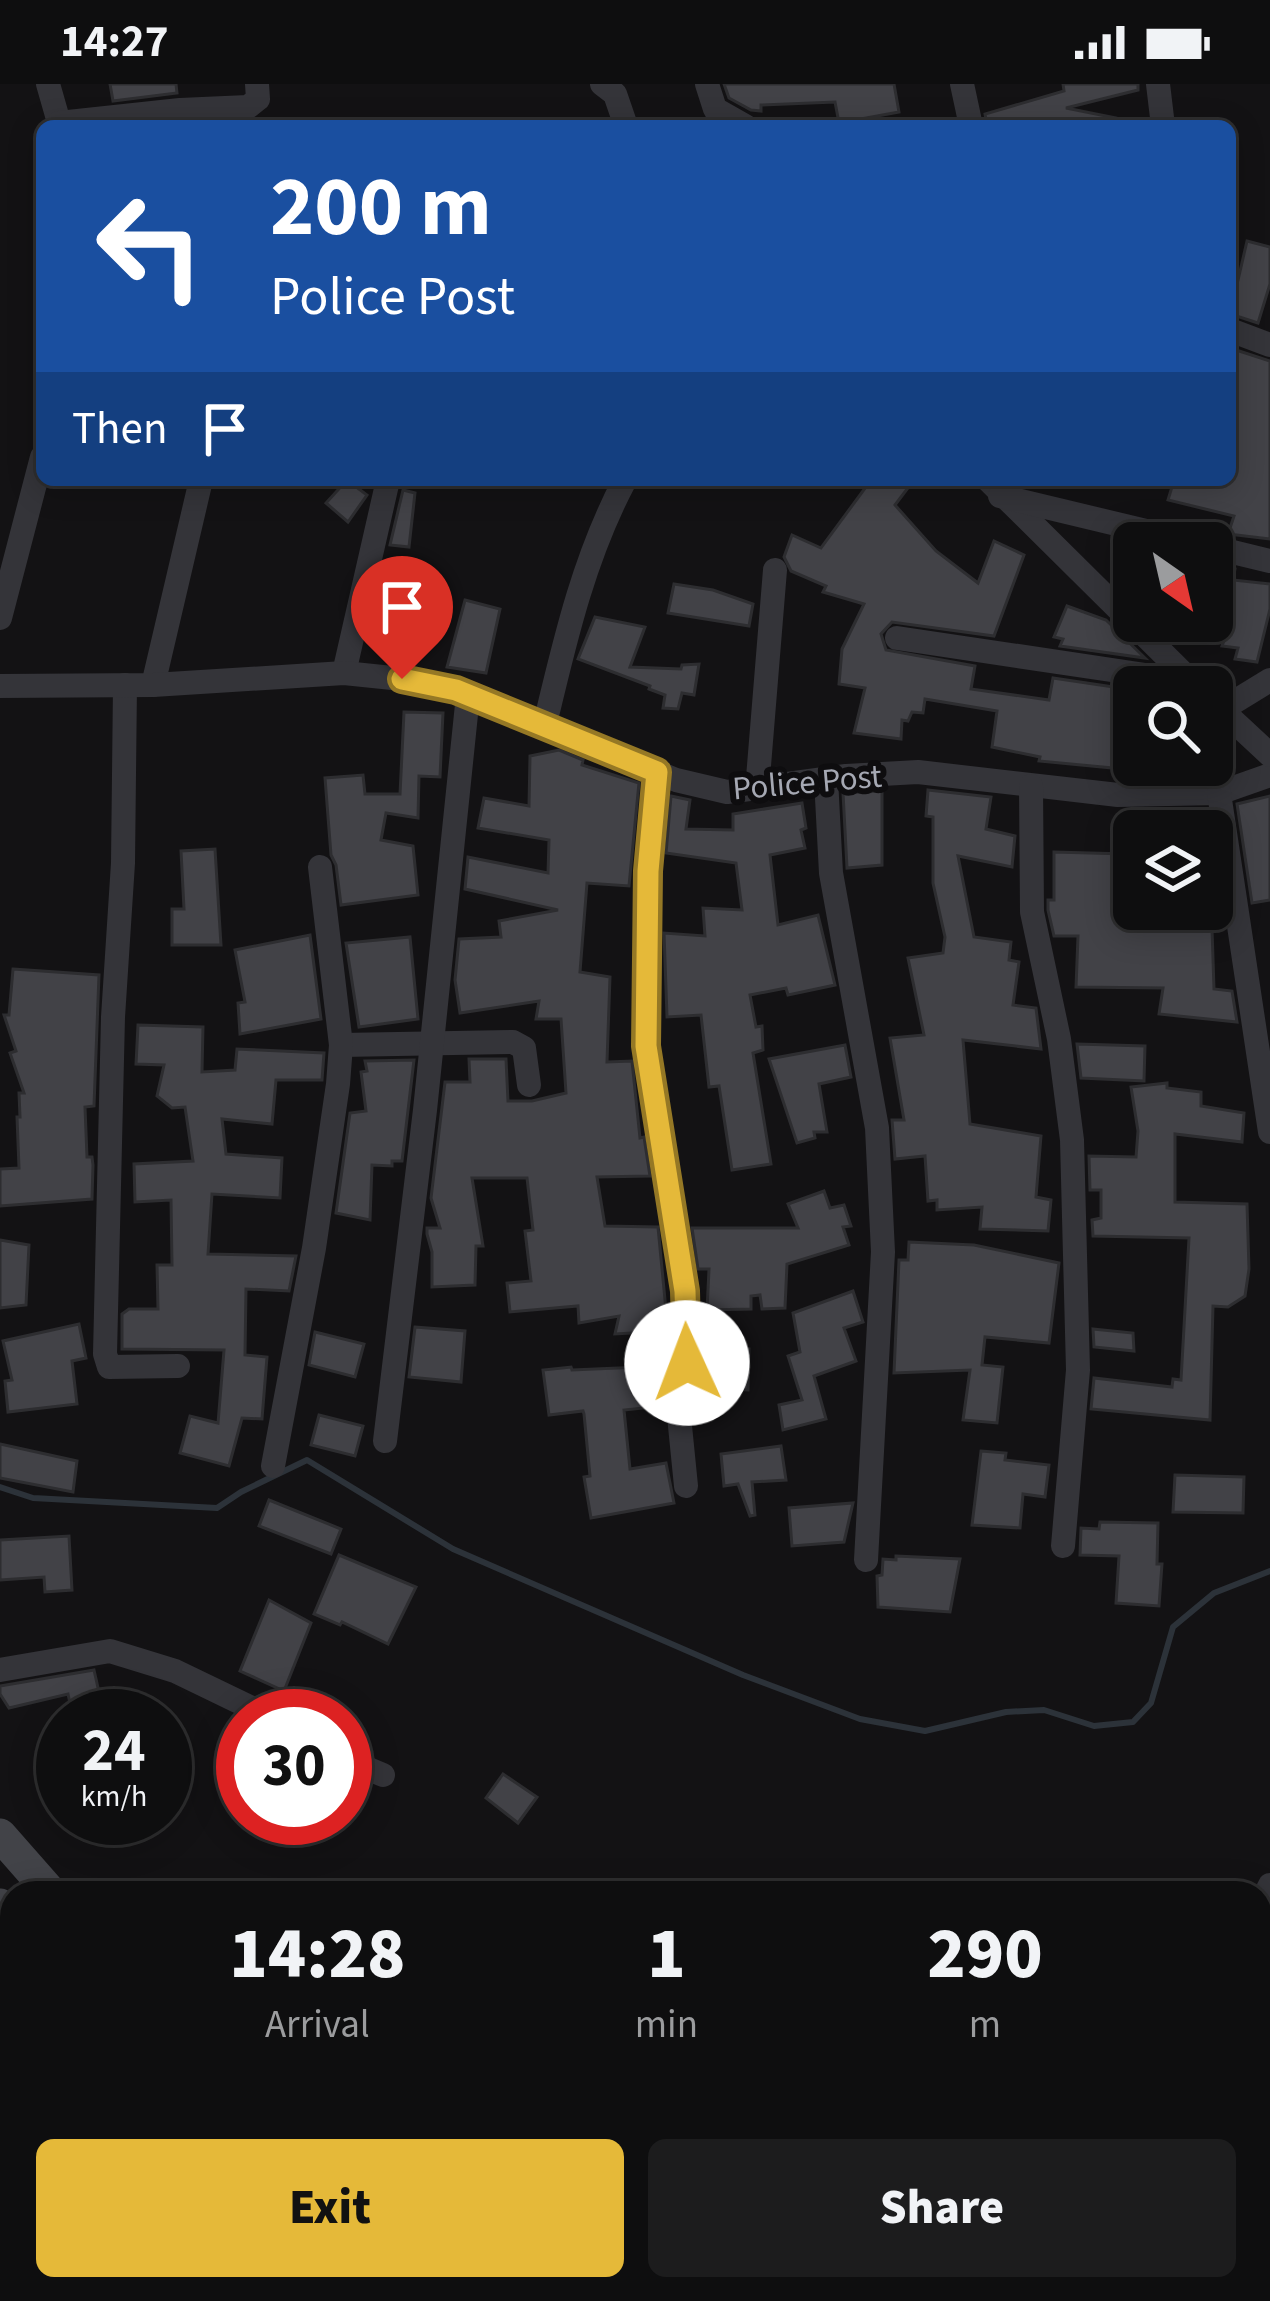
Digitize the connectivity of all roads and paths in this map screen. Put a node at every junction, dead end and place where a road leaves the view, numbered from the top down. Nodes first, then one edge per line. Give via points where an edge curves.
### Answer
1 (49, 84) edge
2 (257, 84) edge
3 (602, 84) edge
4 (706, 84) edge
5 (962, 84) edge
6 (1158, 84) edge
7 (58, 120) edge
8 (94, 120) edge
9 (624, 120) edge
10 (735, 120) edge
11 (970, 120) edge
12 (1162, 120) edge
13 (1236, 333) edge
14 (1270, 344) edge
15 (36, 480) edge
16 (200, 486) edge
17 (387, 486) edge
18 (622, 486) edge
19 (994, 488) edge
20 (1119, 522) edge
21 (1233, 552) edge
22 (1270, 561) edge
23 (776, 570) dead end
24 (0, 618) edge
25 (896, 638) dead end
26 (1177, 666) edge
27 (1113, 671) edge
28 (344, 673) junction
29 (1270, 680) edge
30 (125, 685) junction
31 (152, 685) junction
32 (0, 686) edge
33 (468, 695) junction
34 (1233, 698) edge
35 (1233, 721) edge
36 (545, 724) junction
37 (1270, 755) edge
38 (657, 772) junction
39 (1270, 775) edge
40 (826, 779) junction
41 (1031, 786) junction
42 (757, 790) junction
43 (1219, 793) junction
44 (320, 867) dead end
45 (432, 1042) junction
46 (340, 1045) junction
47 (529, 1085) dead end
48 (1270, 1132) edge
49 (178, 1366) dead end
50 (385, 1441) dead end
51 (273, 1466) dead end
52 (686, 1486) dead end
53 (1063, 1546) dead end
54 (866, 1561) dead end
55 (0, 1670) edge
56 (216, 1690) edge
57 (372, 1770) edge
58 (383, 1775) dead end
59 (0, 1835) edge
60 (40, 1881) edge

1 - 7 street
2 - 8 street via 259,99 248,107
3 - 9 street
4 - 10 street via 715,109
5 - 11 street
6 - 12 street
13 - 14 street
15 - 24 street
16 - 31 street
17 - 28 street
18 - 36 street via 574,601
19 - 20 street
19 - 26 street
21 - 22 street
23 - 42 street
25 - 27 street
28 - 31 street, Police Post
28 - 33 street, Police Post
29 - 34 street
30 - 31 street, Police Post
30 - 32 street, Police Post
30 - 49 street via 105,1354 110,1367
33 - 36 street, Police Post
33 - 45 street
35 - 37 street
36 - 38 street, Police Post
38 - 42 street, Police Post via 727,792
38 - 52 street via 646,1046 685,1291 679,1416
39 - 43 street, Police Post
40 - 41 street, Police Post via 918,772
40 - 42 street, Police Post
40 - 54 street via 831,873 878,1128 883,1252
41 - 43 street, Police Post
41 - 53 street via 1032,912 1072,1140 1078,1370
43 - 48 street
44 - 46 street
45 - 46 street
45 - 47 street via 513,1042 524,1048
45 - 50 street
46 - 51 street via 314,1248
55 - 56 street via 110,1651
57 - 58 street
59 - 60 main road

